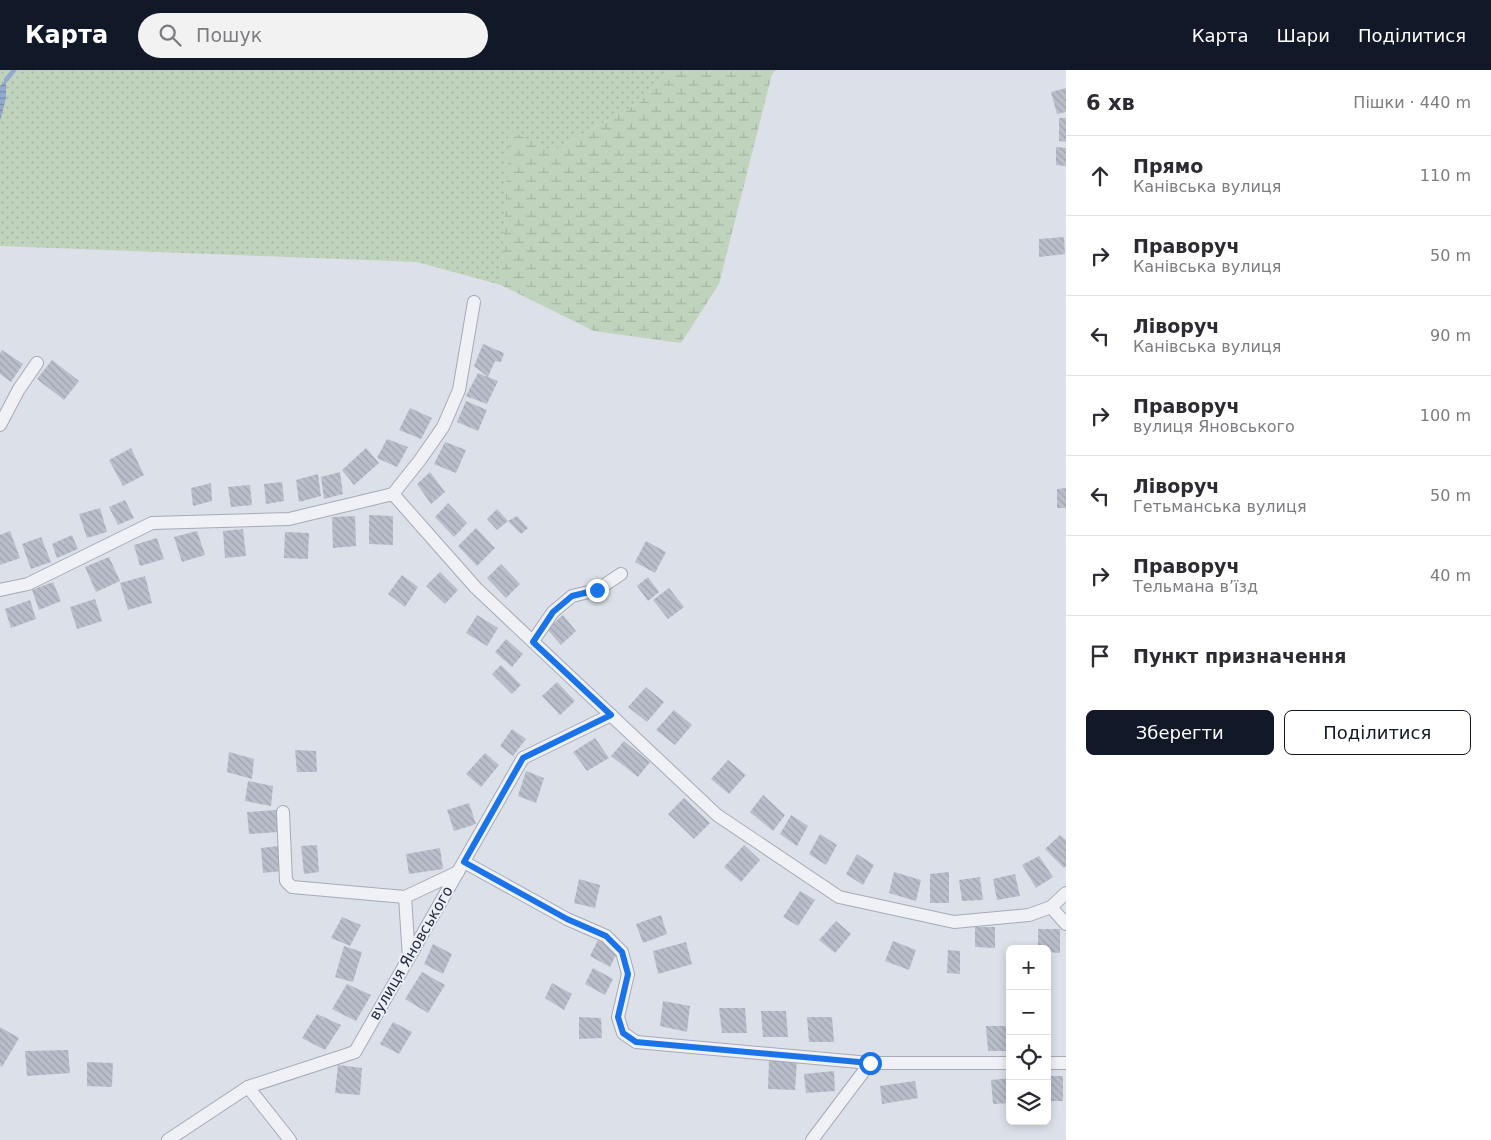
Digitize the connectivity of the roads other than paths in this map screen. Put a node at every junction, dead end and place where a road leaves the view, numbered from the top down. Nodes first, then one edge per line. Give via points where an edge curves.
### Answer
1 (474, 302) dead end
2 (37, 363) dead end
3 (0, 425) edge
4 (393, 494) junction
5 (621, 574) dead end
6 (0, 590) edge
7 (533, 642) junction
8 (611, 715) junction
9 (283, 812) dead end
10 (461, 867) junction
11 (1066, 893) edge
12 (405, 897) junction
13 (1050, 907) junction
14 (1066, 924) edge
15 (409, 958) junction
16 (870, 1063) junction
17 (1006, 1063) edge
18 (1051, 1063) edge
19 (1066, 1063) edge
20 (248, 1087) junction
21 (168, 1140) edge
22 (290, 1140) edge
23 (812, 1140) edge

1 - 4 street via 460,390 443,427
2 - 3 street
4 - 6 street via 289,519 152,523 28,584
4 - 7 street via 476,588
5 - 7 street via 597,590 572,596 553,612
7 - 8 street
8 - 10 street, вулиця Яновського via 523,758
8 - 13 street via 717,816 839,897 954,922 1028,915
9 - 12 street via 286,881 292,887
10 - 12 street
10 - 15 street, вулиця Яновського
10 - 16 street via 606,936 622,952 628,974 618,1017 623,1033 636,1042
11 - 13 street
12 - 15 street
13 - 14 street
15 - 20 street, вулиця Яновського via 355,1052
16 - 17 street
16 - 23 street
18 - 19 street
20 - 21 street, вулиця Яновського
20 - 22 street

